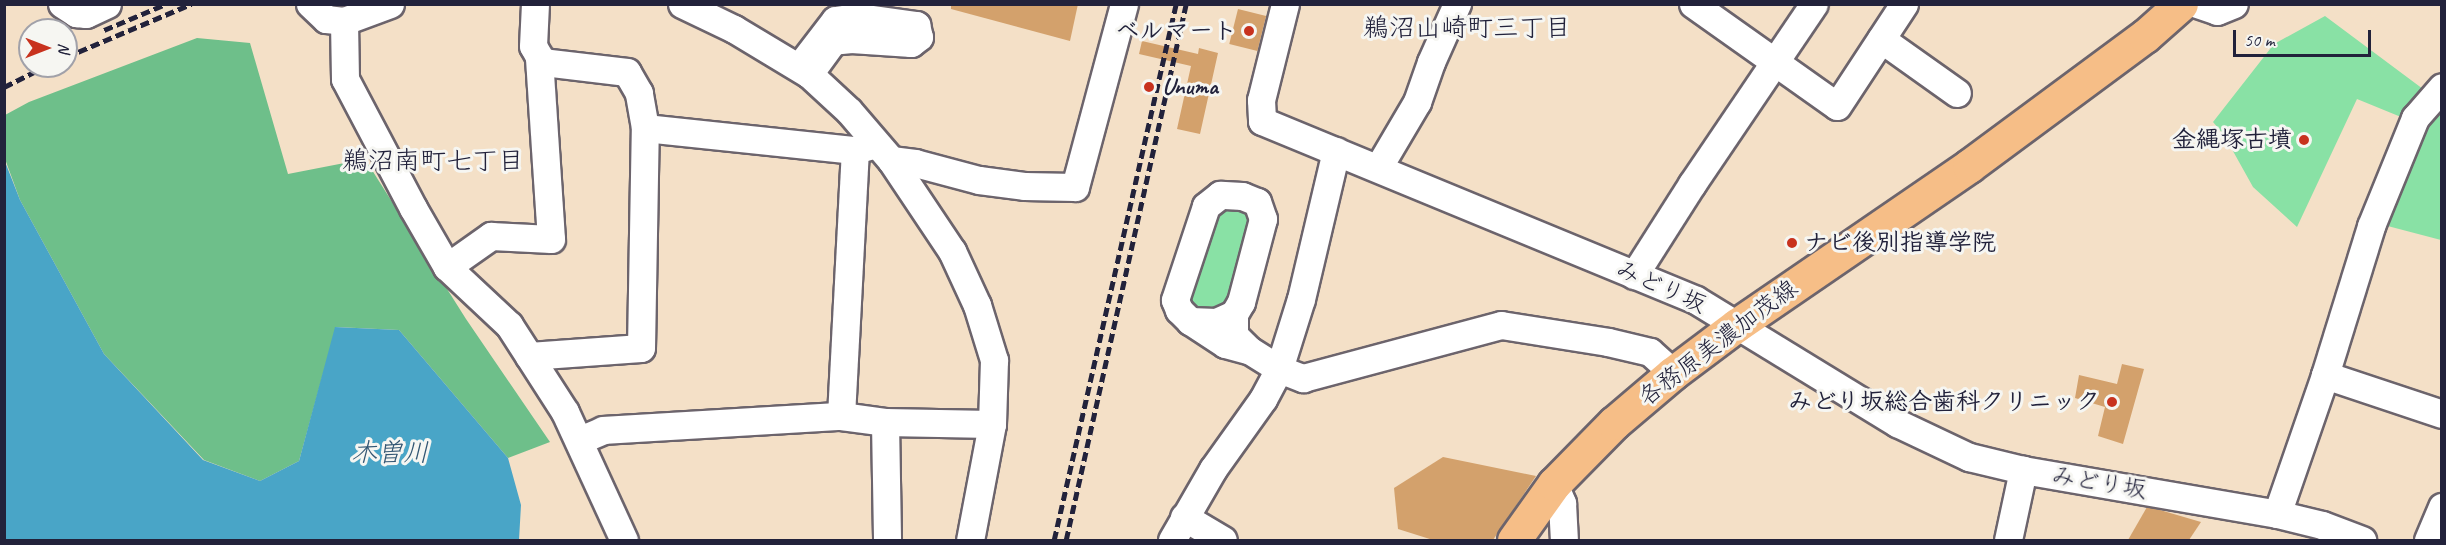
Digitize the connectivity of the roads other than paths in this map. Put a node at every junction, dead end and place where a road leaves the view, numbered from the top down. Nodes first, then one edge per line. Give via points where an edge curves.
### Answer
1 (62, 4) edge
2 (107, 4) edge
3 (310, 4) edge
4 (390, 4) edge
5 (535, 4) edge
6 (682, 4) edge
7 (1124, 4) edge
8 (1285, 4) edge
9 (1457, 4) edge
10 (1693, 4) edge
11 (1814, 4) edge
12 (1904, 4) edge
13 (2181, 4) edge
14 (2197, 4) edge
15 (2234, 4) edge
16 (344, 21) junction
17 (1881, 39) junction
18 (539, 56) junction
19 (1773, 63) junction
20 (2442, 87) edge
21 (1957, 93) dead end
22 (645, 128) junction
23 (875, 151) junction
24 (1336, 151) junction
25 (1378, 168) junction
26 (447, 267) junction
27 (1634, 275) junction
28 (1234, 314) junction
29 (1190, 321) junction
30 (1737, 325) junction
31 (1249, 350) junction
32 (529, 356) junction
33 (1279, 369) junction
34 (1673, 373) junction
35 (2325, 375) junction
36 (2442, 414) edge
37 (841, 416) junction
38 (885, 422) junction
39 (992, 424) junction
40 (579, 440) junction
41 (2023, 471) junction
42 (1554, 484) junction
43 (2442, 507) edge
44 (2277, 514) junction
45 (1178, 529) edge
46 (624, 540) edge
47 (887, 540) edge
48 (970, 540) edge
49 (1223, 540) edge
50 (1514, 540) edge
51 (1564, 540) edge
52 (2008, 540) edge
53 (2362, 540) edge
54 (2428, 540) edge

1 - 2 street via 86,14
3 - 16 street via 326,19
4 - 16 street
5 - 18 street via 533,46
6 - 23 street via 734,29 804,71 849,111
7 - 23 street via 1075,187 979,180
8 - 24 street, みどり坂 via 1261,100 1262,121
9 - 25 street via 1417,102
10 - 19 street
11 - 19 street
12 - 17 street
13 - 30 main road, 各務原美濃加茂線 via 2145,36 1970,166
14 - 15 street via 2217,11
16 - 26 street via 345,79
17 - 19 street via 1837,106
17 - 21 street
18 - 22 street via 542,62 627,72 639,93
18 - 26 street via 551,239 491,236
19 - 27 street
20 - 35 street via 2415,118 2372,226
22 - 23 street
22 - 32 street via 641,348
23 - 37 street
23 - 39 street via 952,251 977,305 994,360
24 - 25 street, みどり坂
24 - 33 street via 1301,299
25 - 27 street, みどり坂
26 - 32 street via 509,325
27 - 30 street, みどり坂 via 1696,300
28 - 29 street via 1216,322
28 - 29 street via 1241,302 1263,219 1257,202 1242,196 1220,195 1206,206 1175,300
28 - 31 street via 1234,335
29 - 31 street via 1225,344
30 - 34 main road, 各務原美濃加茂線
30 - 41 street, みどり坂 via 1932,441 1969,457
31 - 33 street
32 - 40 street
33 - 34 street via 1303,378 1501,325 1650,352
33 - 45 street
34 - 42 main road, 各務原美濃加茂線 via 1614,423
35 - 36 street
35 - 44 street
37 - 38 street
37 - 40 street via 603,430
38 - 39 street
38 - 47 street
39 - 48 street
40 - 46 street
41 - 44 street, みどり坂
41 - 52 street
42 - 50 main road, 各務原美濃加茂線
42 - 51 street via 1562,503
43 - 54 street
44 - 53 street, みどり坂
45 - 49 street

